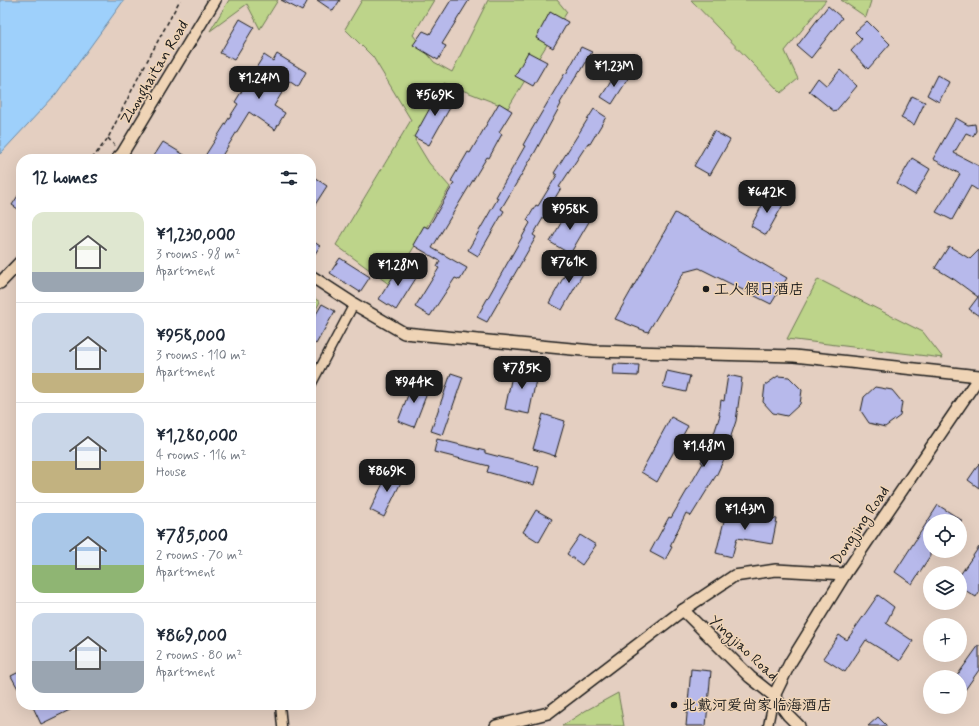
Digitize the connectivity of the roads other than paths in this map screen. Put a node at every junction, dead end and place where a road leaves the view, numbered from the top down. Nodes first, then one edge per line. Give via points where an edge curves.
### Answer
1 (215, 0) edge
2 (125, 154) edge
3 (16, 266) edge
4 (316, 279) edge
5 (0, 283) edge
6 (354, 304) junction
7 (316, 376) edge
8 (979, 377) edge
9 (844, 574) junction
10 (683, 610) junction
11 (774, 696) junction
12 (280, 710) edge
13 (282, 726) edge
14 (496, 726) edge
15 (768, 726) edge
16 (799, 726) edge

1 - 2 main road, Zhonghaitan Road
3 - 5 main road
4 - 6 main road
6 - 7 street
6 - 8 main road via 404,333 593,351 794,356
8 - 9 main road, Dongjing Road
9 - 10 main road via 776,570 734,576
9 - 11 main road, Dongjing Road via 790,663
10 - 11 main road, Yingjiao Road via 750,677
10 - 14 main road via 548,714
11 - 15 street
11 - 16 main road, Yingjiao Road
12 - 13 street

